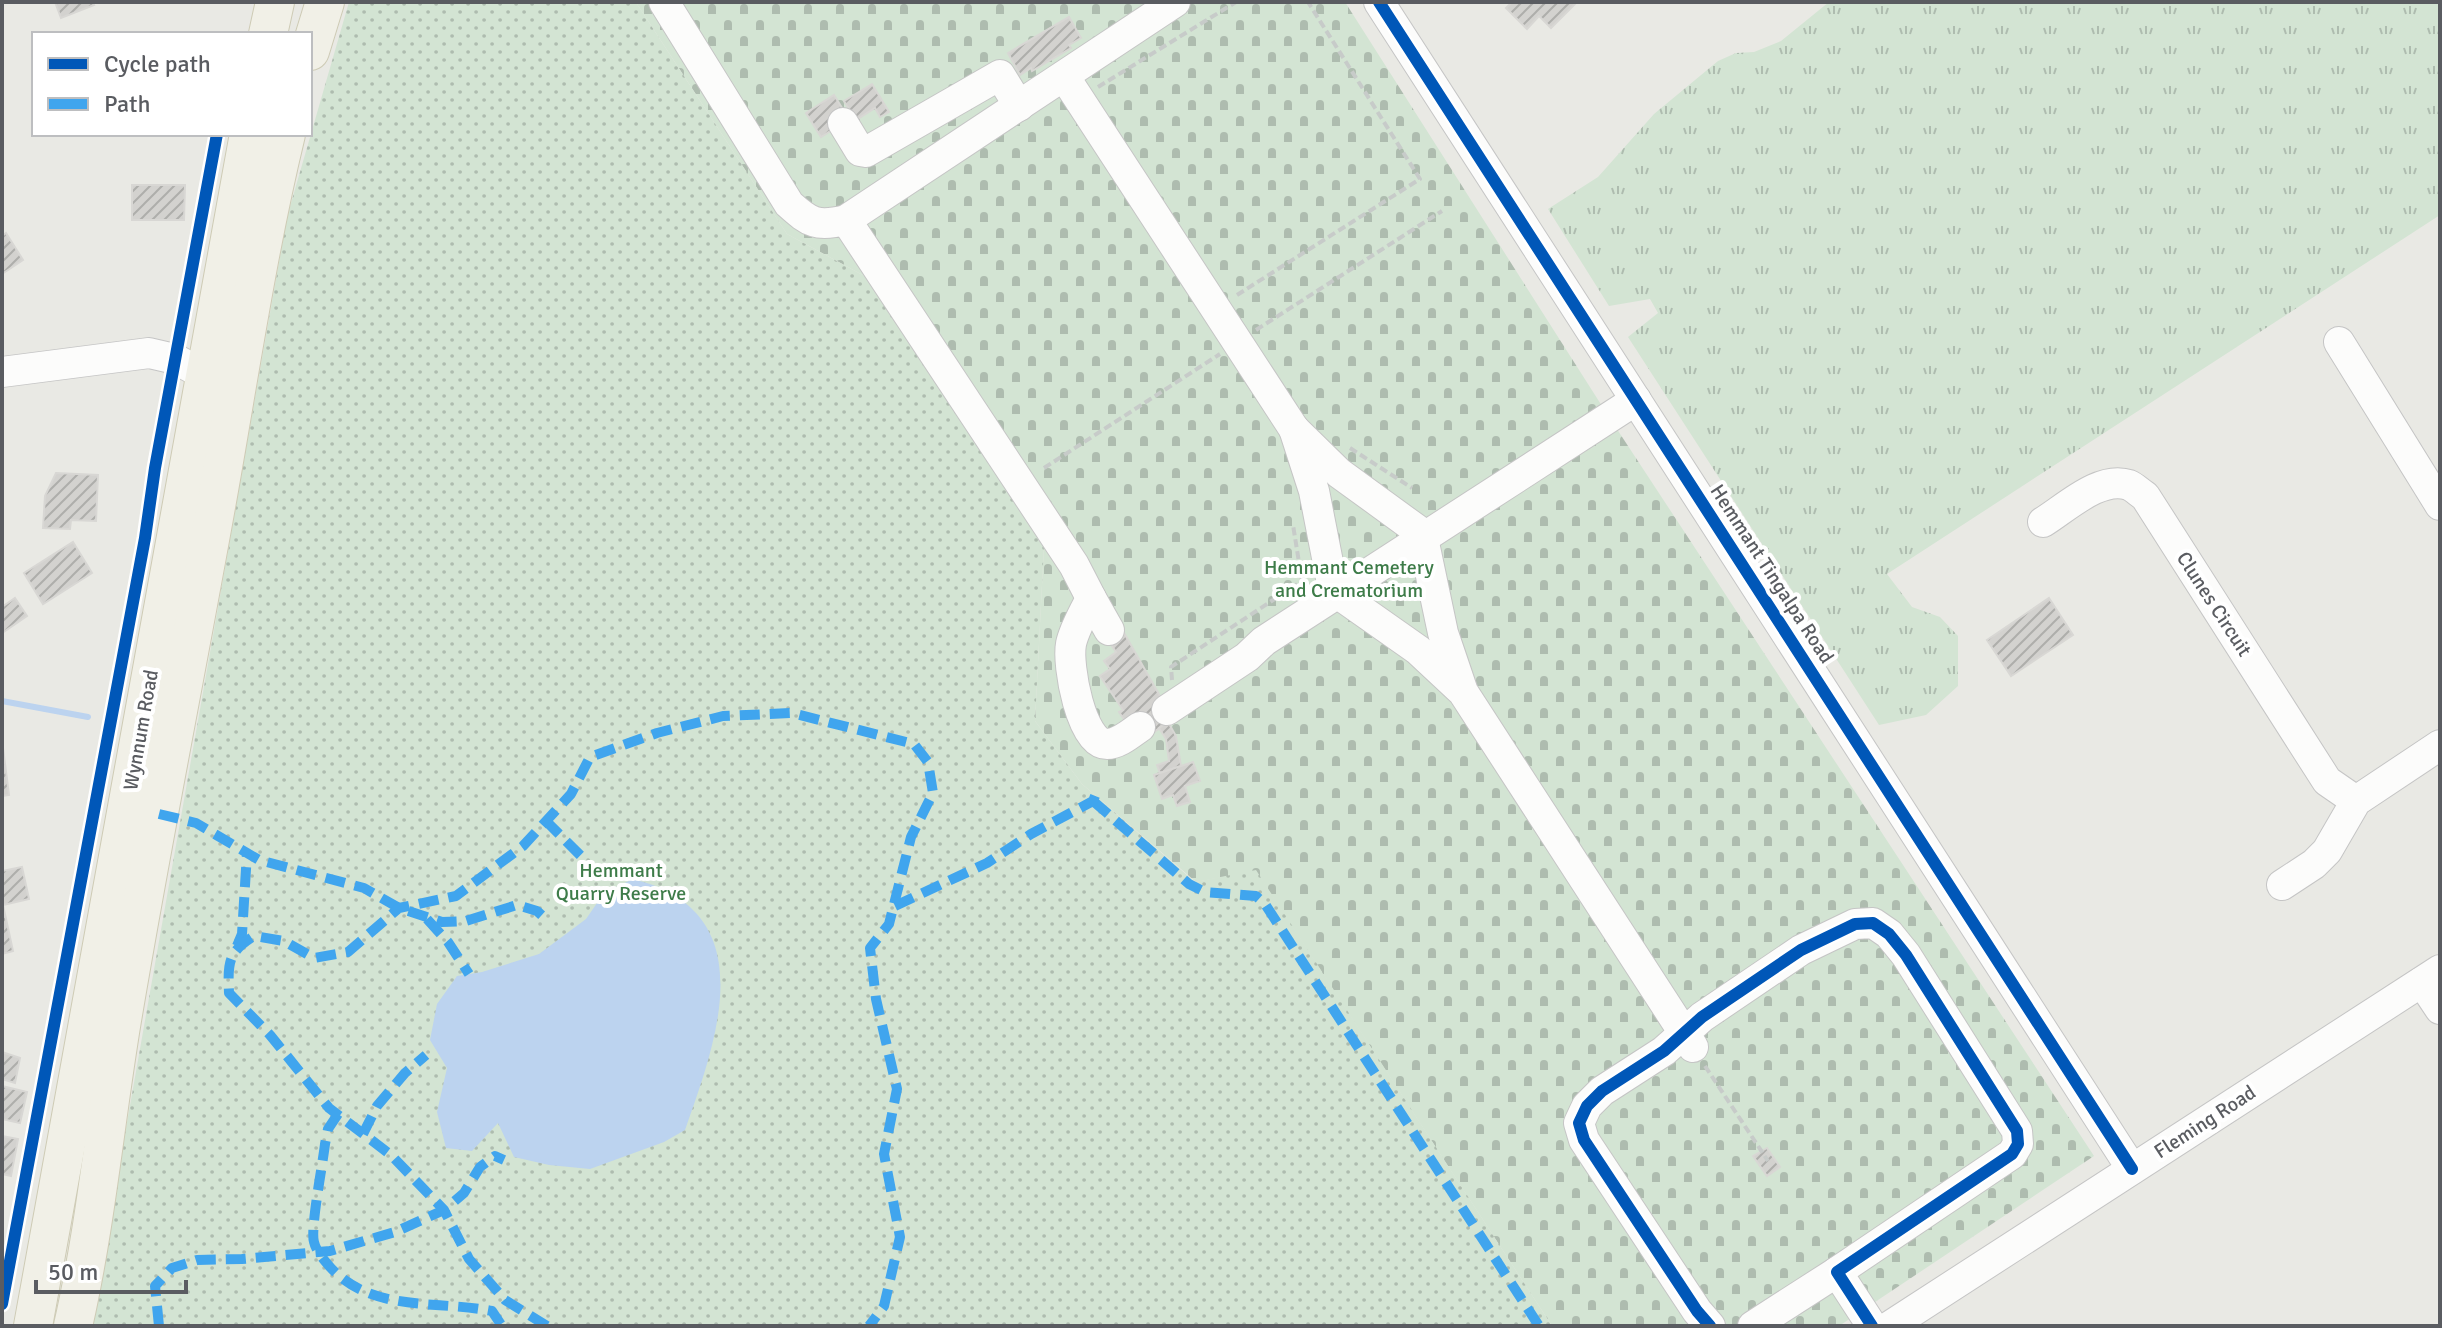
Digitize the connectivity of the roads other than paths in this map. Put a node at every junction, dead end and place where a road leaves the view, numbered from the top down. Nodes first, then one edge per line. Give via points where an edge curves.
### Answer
1 (275, 2) edge
2 (325, 2) edge
3 (664, 2) edge
4 (1175, 2) edge
5 (1379, 2) edge
6 (268, 32) edge
7 (312, 44) edge
8 (1064, 76) junction
9 (1019, 106) junction
10 (843, 123) dead end
11 (249, 136) edge
12 (286, 136) edge
13 (846, 220) junction
14 (2339, 342) dead end
15 (2, 372) edge
16 (205, 375) junction
17 (1636, 400) junction
18 (1294, 429) junction
19 (1339, 473) junction
20 (1314, 491) junction
21 (2440, 505) edge
22 (2043, 522) dead end
23 (1423, 538) junction
24 (1337, 593) junction
25 (1091, 598) junction
26 (1109, 630) dead end
27 (1443, 633) junction
28 (1418, 650) junction
29 (1463, 692) junction
30 (1174, 704) road end
31 (1140, 727) dead end
32 (2440, 745) edge
33 (2356, 801) junction
34 (2282, 885) dead end
35 (2431, 976) edge
36 (2440, 1009) edge
37 (1688, 1040) junction
38 (2132, 1169) junction
39 (1837, 1272) junction
40 (33, 1326) edge
41 (73, 1326) edge
42 (1710, 1326) edge
43 (1753, 1326) edge
44 (1872, 1326) edge
45 (1890, 1326) edge

1 - 6 main road
2 - 7 main road
3 - 13 street via 789,204 809,222 828,225
4 - 8 street
5 - 17 street, Hemmant Tingalpa Road
8 - 9 street
8 - 18 street
9 - 10 street via 1000,75 866,152 860,151
9 - 13 street
11 - 16 main road, Wynnum Road
12 - 41 main road, Wynnum Road via 170,744
13 - 25 street
14 - 21 street
15 - 16 street via 149,353
16 - 40 main road, Wynnum Road
17 - 23 street
17 - 38 street, Hemmant Tingalpa Road
18 - 19 street
18 - 20 street
19 - 20 street
19 - 23 street
20 - 24 street
22 - 33 street, Clunes Circuit via 2108,484 2129,485 2145,496 2327,781
23 - 24 street
23 - 27 street
24 - 28 street
24 - 30 street
25 - 26 street
25 - 31 street via 1071,645 1084,723 1092,737 1108,744
27 - 28 street
27 - 29 street
28 - 29 street
29 - 37 street
32 - 33 street
33 - 34 street via 2327,851
35 - 36 street
35 - 38 street, Fleming Road
37 - 39 street via 1702,1017 1801,950 1855,924 1873,923 1906,955 2017,1131 2018,1144 2012,1154
37 - 42 street via 1602,1091 1579,1123 1584,1140
38 - 45 street, Fleming Road
39 - 43 street
39 - 44 street

